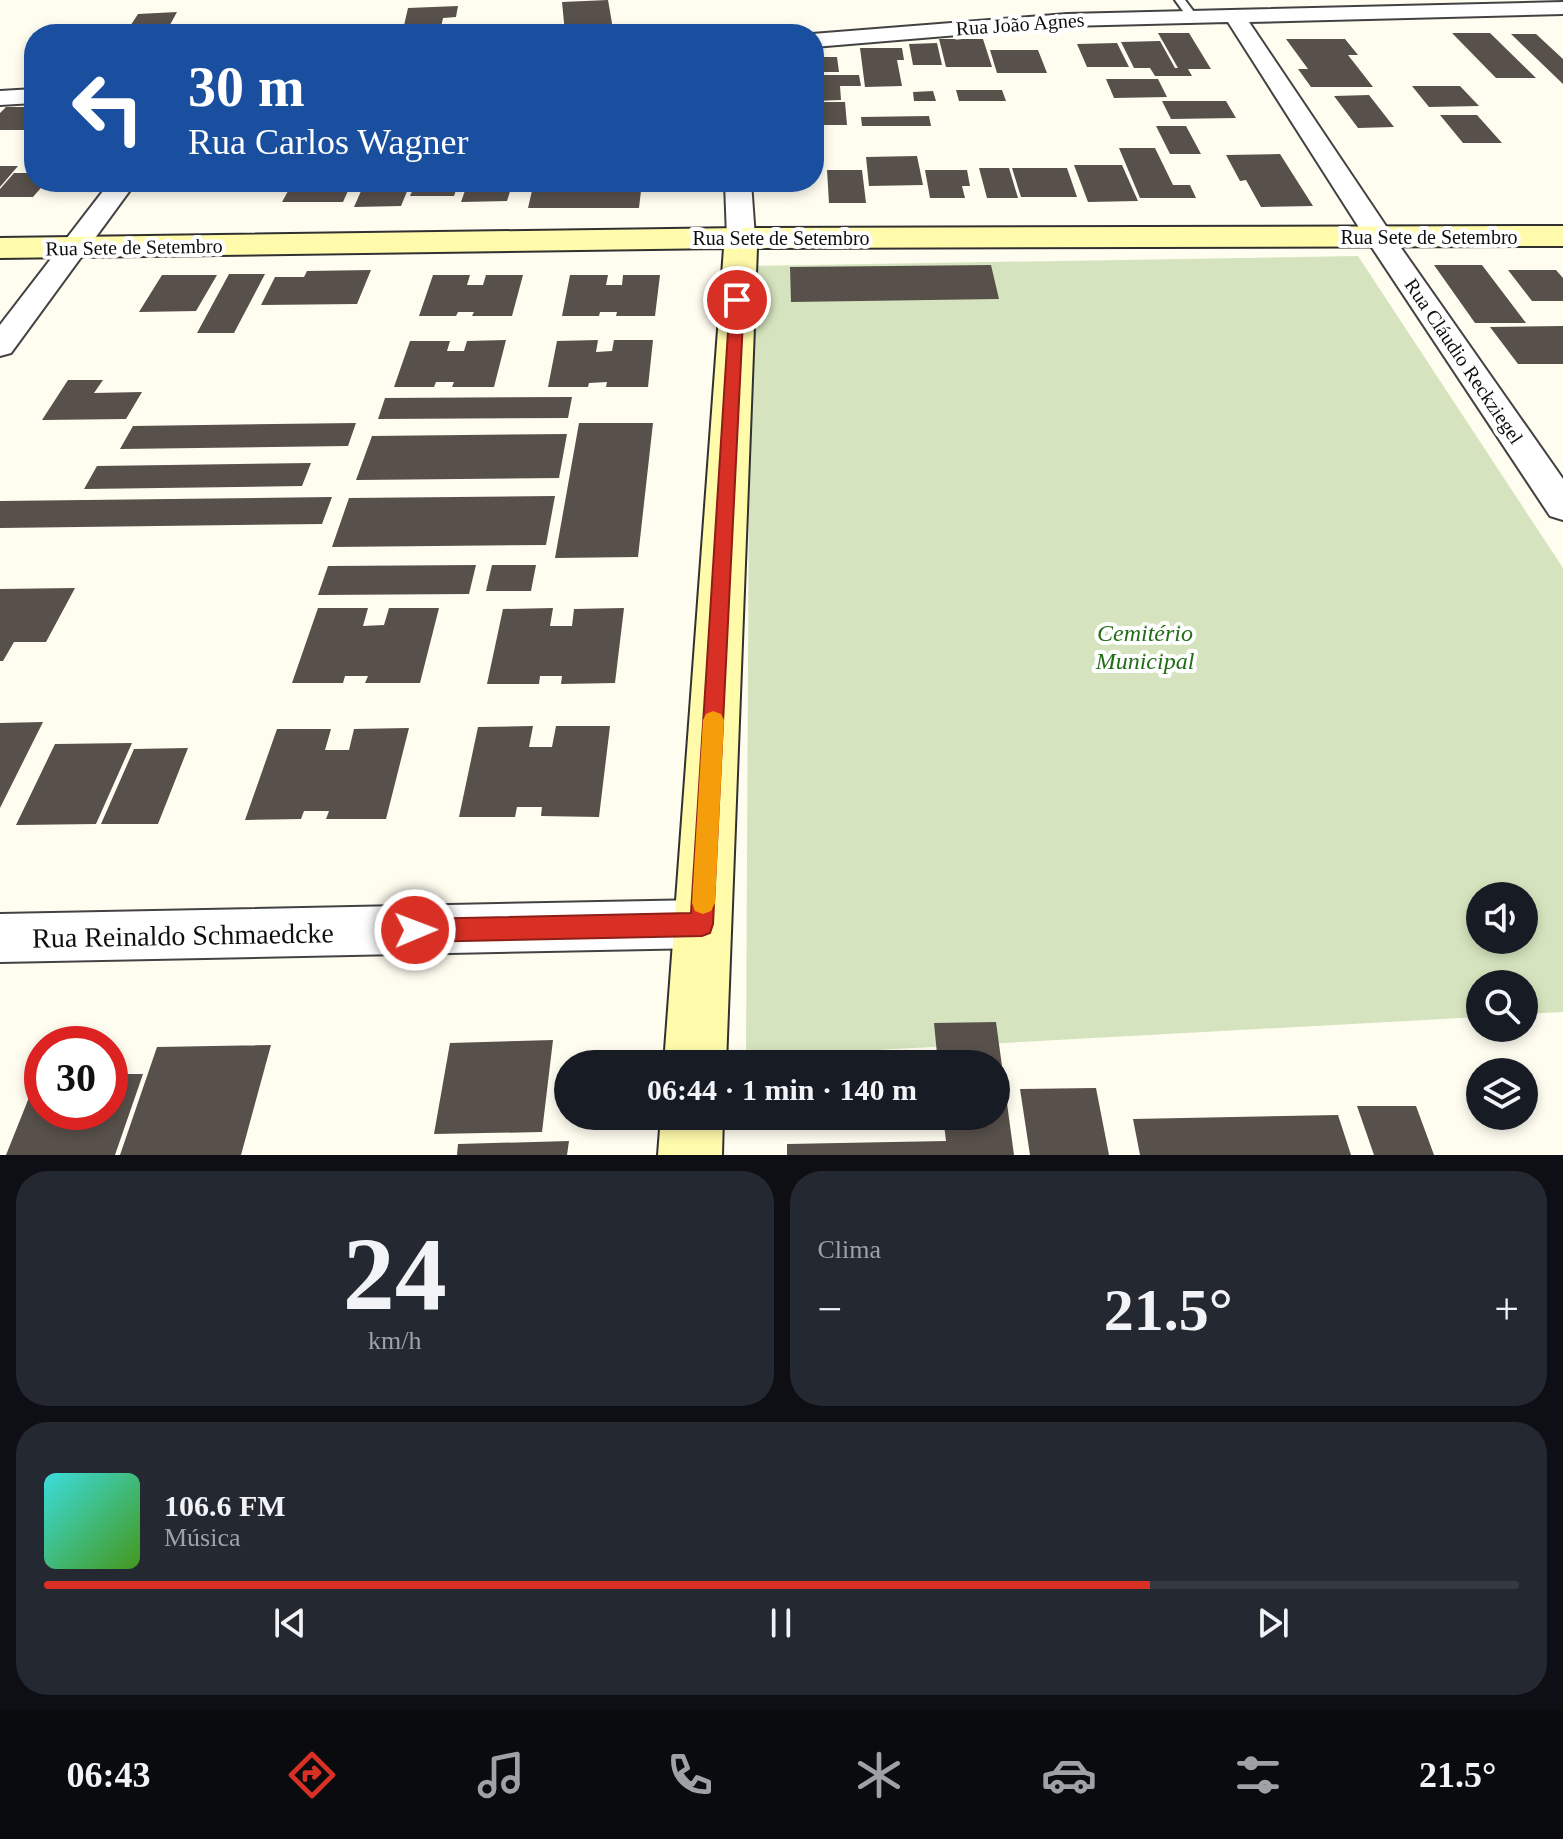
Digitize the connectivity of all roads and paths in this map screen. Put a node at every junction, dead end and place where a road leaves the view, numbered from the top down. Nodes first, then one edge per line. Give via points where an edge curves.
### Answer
1 (1186, 8) edge
2 (1563, 8) edge
3 (1234, 15) junction
4 (824, 39) edge
5 (24, 97) edge
6 (0, 98) edge
7 (116, 192) edge
8 (739, 192) edge
9 (1563, 236) edge
10 (1379, 237) junction
11 (741, 238) junction
12 (0, 248) edge
13 (74, 248) junction
14 (0, 346) edge
15 (1563, 507) edge
16 (702, 924) junction
17 (0, 938) edge
18 (696, 1050) edge
19 (691, 1130) edge
20 (690, 1155) edge

1 - 3 street, Rua João Agnes
1 - 4 street, Rua João Agnes
2 - 3 street, Rua João Agnes
3 - 10 street, Rua Cláudio Reckziegel
5 - 6 street
7 - 13 street
8 - 11 street
9 - 10 street, Rua Sete de Setembro
10 - 11 street, Rua Sete de Setembro
10 - 15 street, Rua Cláudio Reckziegel
11 - 13 street, Rua Sete de Setembro
11 - 16 street
12 - 13 street, Rua Sete de Setembro
13 - 14 street
16 - 17 street, Rua Reinaldo Schmaedcke
16 - 18 street
19 - 20 street

